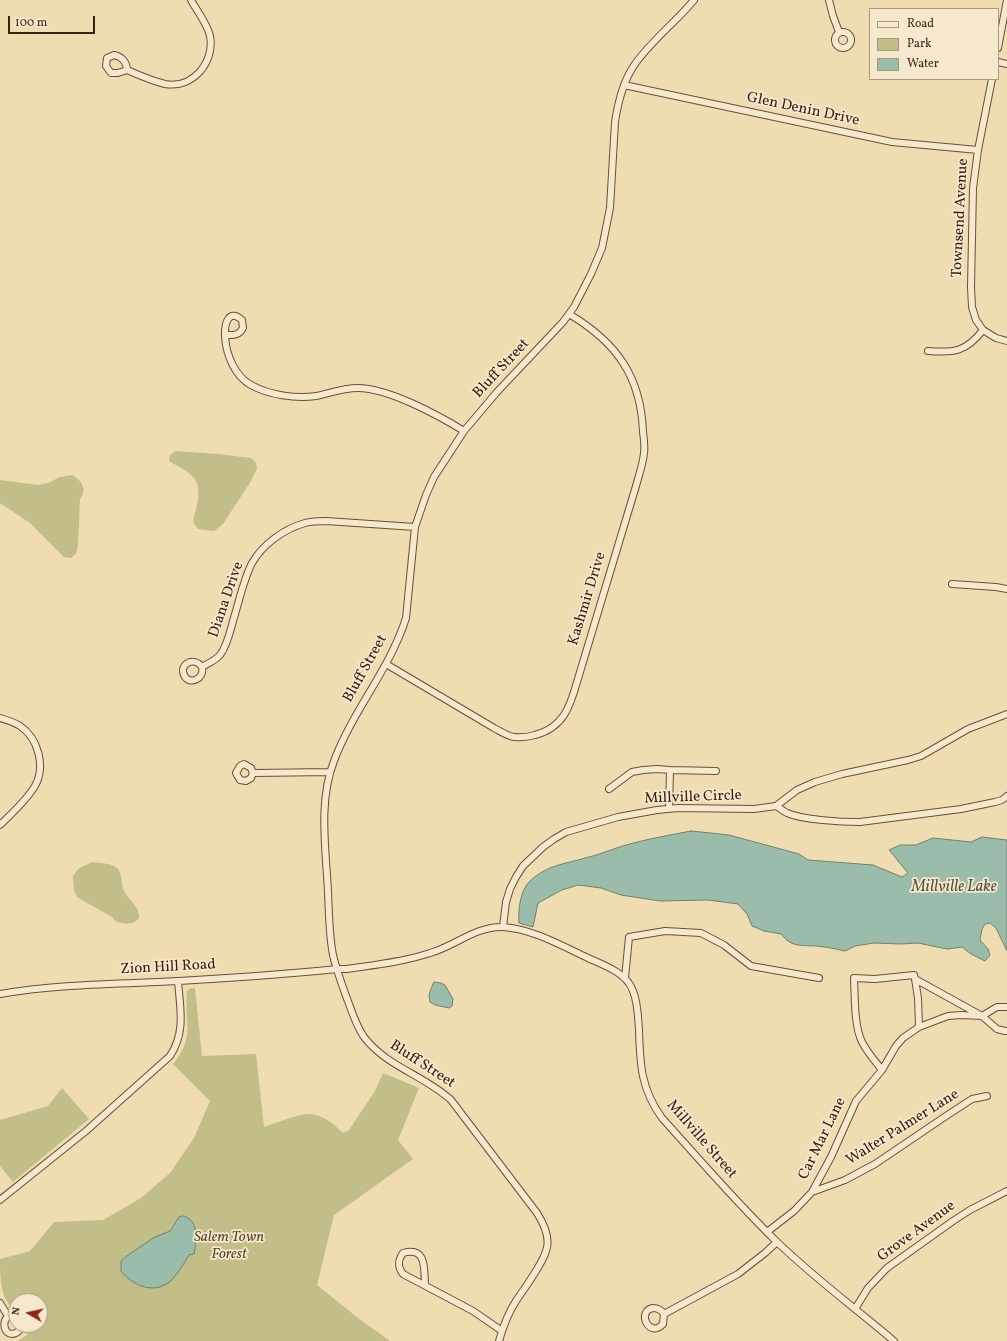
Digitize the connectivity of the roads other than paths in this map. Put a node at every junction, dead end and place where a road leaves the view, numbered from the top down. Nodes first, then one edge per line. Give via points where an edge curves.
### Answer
1 (191, 0) edge
2 (694, 0) edge
3 (829, 0) edge
4 (1006, 0) edge
5 (839, 32) dead end
6 (999, 42) edge
7 (127, 70) dead end
8 (992, 80) edge
9 (624, 85) junction
10 (978, 150) junction
11 (569, 314) junction
12 (983, 330) junction
13 (225, 335) dead end
14 (1007, 341) edge
15 (928, 351) dead end
16 (464, 430) junction
17 (415, 527) junction
18 (952, 584) dead end
19 (1007, 589) edge
20 (386, 664) junction
21 (202, 667) dead end
22 (1007, 714) edge
23 (0, 718) edge
24 (670, 770) junction
25 (716, 771) dead end
26 (330, 772) junction
27 (253, 773) dead end
28 (609, 789) dead end
29 (1007, 796) edge
30 (776, 806) junction
31 (669, 809) junction
32 (0, 825) edge
33 (503, 927) junction
34 (337, 969) junction
35 (626, 978) junction
36 (819, 978) dead end
37 (915, 979) junction
38 (178, 981) junction
39 (0, 994) edge
40 (1007, 1007) edge
41 (982, 1016) junction
42 (919, 1027) junction
43 (1007, 1030) edge
44 (882, 1070) junction
45 (987, 1096) dead end
46 (1007, 1191) edge
47 (812, 1192) junction
48 (0, 1200) edge
49 (767, 1232) junction
50 (777, 1242) junction
51 (425, 1285) junction
52 (0, 1303) edge
53 (855, 1309) junction
54 (664, 1314) dead end
55 (8, 1316) joint
56 (502, 1331) junction
57 (8, 1332) edge
58 (499, 1341) edge
59 (894, 1341) edge

1 - 7 street via 210,37 209,58 202,70 187,81 172,84 157,82
2 - 9 street, Bluff Street via 639,59
3 - 5 street
4 - 6 street
8 - 10 street, Townsend Avenue
9 - 10 street, Glen Denin Drive via 892,142
9 - 11 street, Bluff Street via 615,122 610,208 602,248
10 - 12 street, Townsend Avenue via 973,188 971,301 976,320
11 - 16 street, Bluff Street
11 - 20 street, Kashmir Drive via 607,342 633,380 643,419 644,453 571,702 565,714 556,725 545,732 526,738 512,736
12 - 14 street
12 - 15 street via 969,345 961,349 948,352
13 - 16 street via 228,356 234,369 243,380 255,387 302,397 347,389 369,389 395,396
16 - 17 street, Bluff Street via 434,477
17 - 20 street, Bluff Street via 406,618
17 - 21 street, Diana Drive via 326,521 312,522 281,534 260,552 253,563 220,655
18 - 19 street
20 - 26 street, Bluff Street via 348,728
22 - 30 street, Millville Circle via 968,730 921,756 815,782 797,790
23 - 32 street via 21,726 34,740 40,767 35,785
24 - 25 street
24 - 28 street via 632,772
24 - 31 street
26 - 27 street
26 - 34 street, Bluff Street via 325,796 325,841 330,931
29 - 30 street via 995,802 961,809 860,822 800,816 786,813
30 - 31 street, Millville Circle via 754,809
31 - 33 street, Millville Circle via 618,817 566,832 554,839 533,856 516,876 506,902
33 - 34 street via 483,930 430,953 384,963
33 - 35 street via 546,939 606,966
34 - 38 street, Zion Hill Road
34 - 56 street, Bluff Street via 353,1017 363,1036 377,1052 441,1091 451,1100 544,1224 546,1250
35 - 36 street via 629,937 665,931 701,933 724,945 751,966
35 - 49 street, Millville Street via 633,989 636,1002 641,1070 654,1108
37 - 41 street
37 - 42 street
37 - 44 street via 914,975 854,978 858,1029 862,1042
38 - 39 street, Zion Hill Road via 56,986
38 - 48 street via 181,1031 178,1044 170,1056 86,1131
40 - 41 street via 997,1008
41 - 42 street, Car Mar Lane via 948,1016
41 - 43 street via 997,1029
42 - 44 street, Car Mar Lane via 896,1046
44 - 47 street, Car Mar Lane via 856,1101
45 - 47 street, Walter Palmer Lane via 972,1099 869,1168
46 - 53 street, Grove Avenue via 959,1217 892,1264 873,1283
47 - 49 street, Car Mar Lane via 794,1211
49 - 50 street, Millville Street
50 - 53 street, Millville Street
50 - 54 street via 738,1274
51 - 51 street via 403,1274 400,1269 400,1258 403,1253 414,1252 420,1255 423,1260
51 - 56 street via 473,1311
52 - 55 street
53 - 59 street, Millville Street
55 - 57 street via 3,1323
56 - 58 street, Bluff Street

